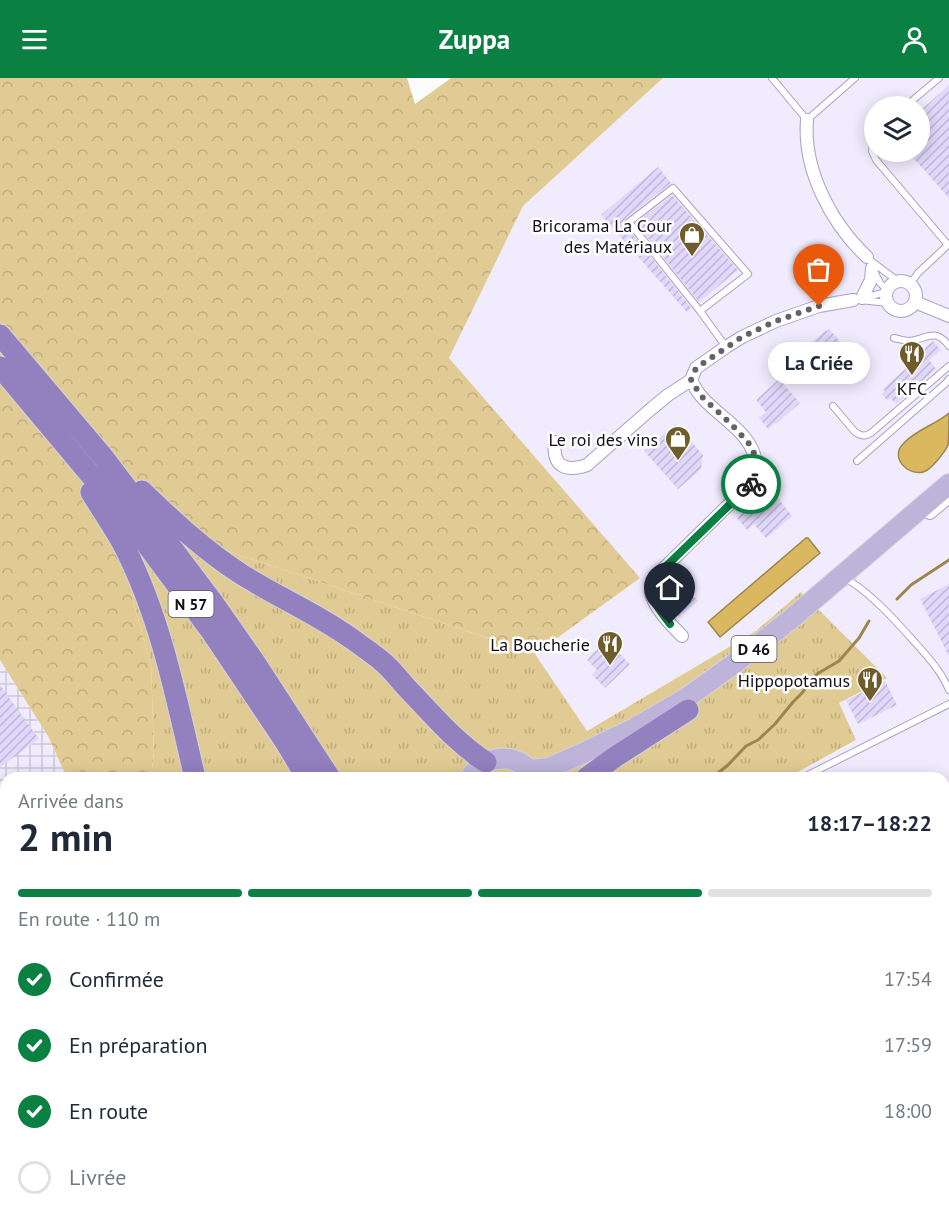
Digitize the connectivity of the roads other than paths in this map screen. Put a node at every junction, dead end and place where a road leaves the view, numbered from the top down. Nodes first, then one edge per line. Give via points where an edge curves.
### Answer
1 (772, 78) edge
2 (855, 78) edge
3 (939, 78) edge
4 (918, 96) edge
5 (807, 120) junction
6 (878, 162) edge
7 (948, 244) edge
8 (869, 263) junction
9 (905, 283) junction
10 (887, 295) junction
11 (857, 299) junction
12 (915, 302) junction
13 (700, 311) junction
14 (949, 316) edge
15 (0, 335) edge
16 (894, 338) dead end
17 (949, 346) edge
18 (726, 347) junction
19 (949, 366) edge
20 (0, 367) edge
21 (949, 379) edge
22 (691, 380) junction
23 (833, 406) dead end
24 (61, 439) junction
25 (555, 442) dead end
26 (104, 458) junction
27 (857, 461) dead end
28 (949, 484) edge
29 (949, 496) edge
30 (850, 581) junction
31 (682, 636) dead end
32 (949, 690) edge
33 (949, 704) edge
34 (688, 710) junction
35 (486, 762) junction
36 (194, 772) edge
37 (303, 772) edge
38 (326, 772) edge
39 (474, 772) edge
40 (532, 772) edge
41 (539, 772) edge
42 (570, 772) edge
43 (594, 772) edge
44 (814, 772) edge

1 - 5 lane
2 - 5 lane
3 - 4 lane
5 - 8 street via 806,134 816,180 840,225
6 - 7 lane
7 - 9 lane
8 - 9 lane
8 - 10 lane
8 - 11 street via 871,280
9 - 10 street via 890,286
9 - 12 street via 915,289
10 - 11 lane
10 - 11 lane
10 - 12 street via 891,307 900,311 906,311
11 - 18 street via 819,306 776,321
12 - 14 street
13 - 13 lane via 629,222 673,188 748,274
13 - 18 lane
15 - 26 highway, N 57
16 - 17 lane via 906,341 932,335 944,339
18 - 22 street via 696,368
19 - 23 lane via 867,436 855,432
20 - 24 highway, N 57
21 - 27 lane
22 - 25 street via 587,465 576,469 564,467 556,461
22 - 31 street via 701,396 748,442 756,468 751,483 651,584 654,601
24 - 36 highway via 126,549 142,588 161,641
24 - 37 highway, N 57 via 130,522 211,631
26 - 35 highway via 215,556 331,625 385,664 454,737
26 - 38 highway, N 57 via 254,661
28 - 41 main road, D 46 via 791,619 685,699 635,728
29 - 30 main road, D 46
30 - 32 lane via 866,592 928,656
30 - 34 main road, D 46 via 738,676
33 - 44 lane
34 - 42 main road, D 46
34 - 43 highway
35 - 39 main road
35 - 40 main road via 512,759

